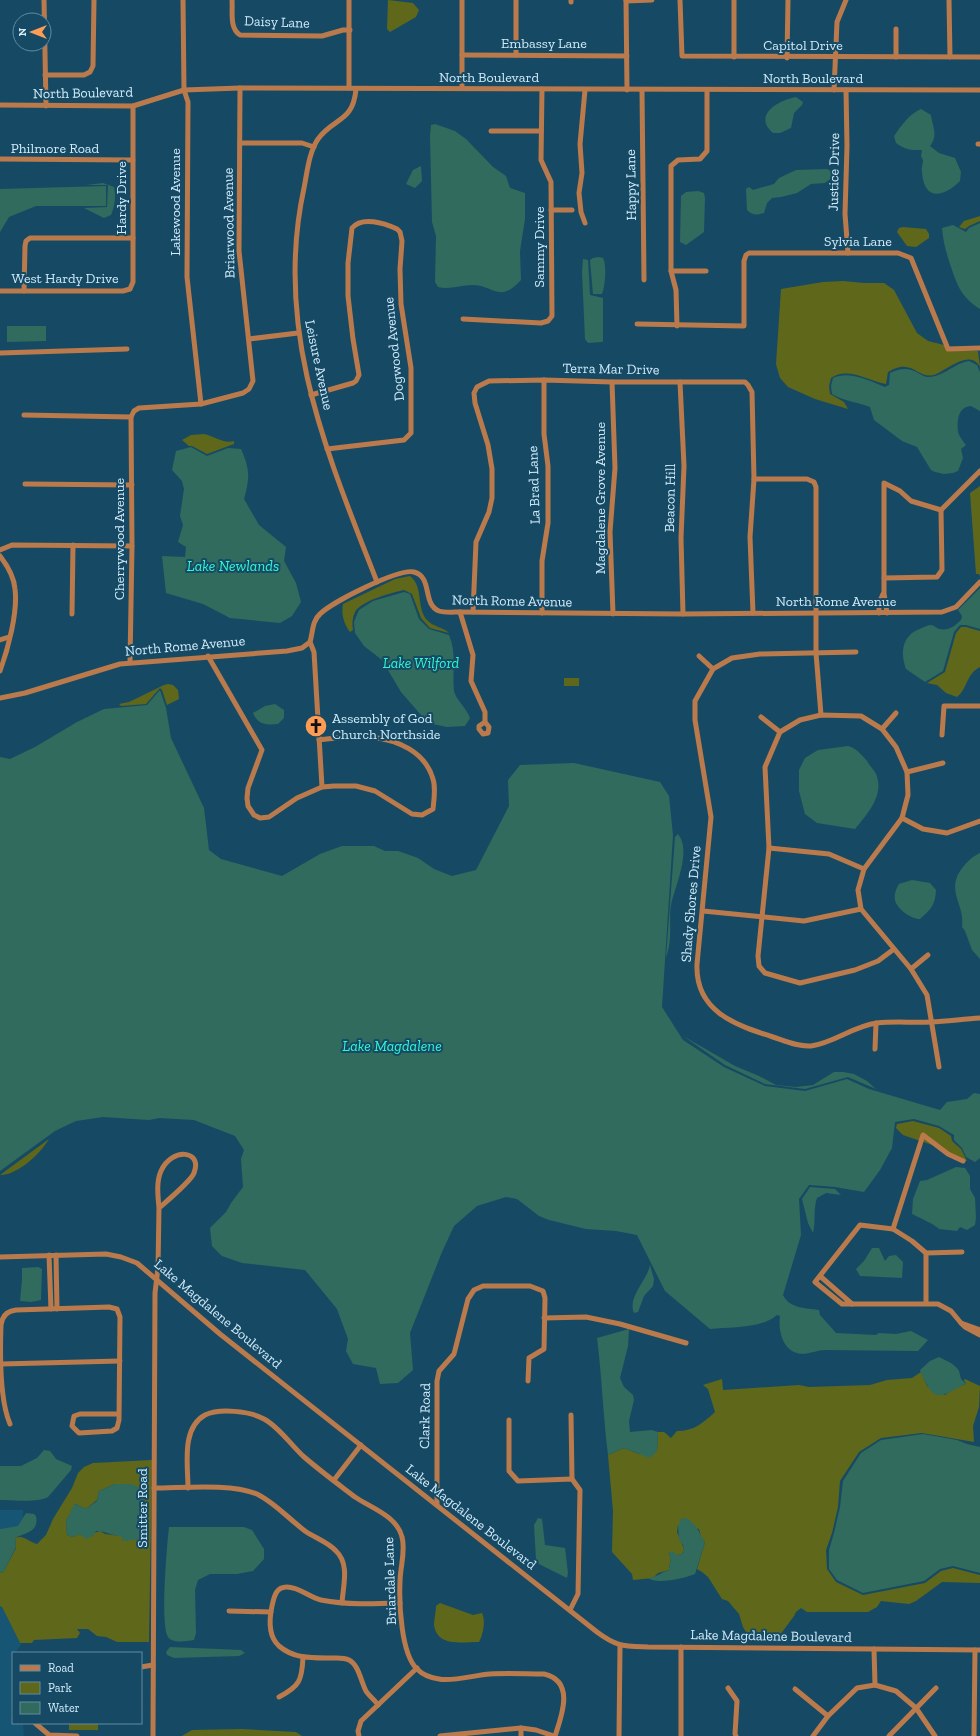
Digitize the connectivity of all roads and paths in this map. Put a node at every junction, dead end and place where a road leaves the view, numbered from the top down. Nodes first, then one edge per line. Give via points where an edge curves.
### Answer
1 (44, 0) edge
2 (94, 0) edge
3 (183, 0) edge
4 (232, 0) edge
5 (350, 0) edge
6 (462, 0) edge
7 (516, 0) edge
8 (626, 0) edge
9 (652, 0) edge
10 (680, 0) edge
11 (734, 0) edge
12 (788, 0) edge
13 (846, 0) edge
14 (950, 0) edge
15 (896, 29) dead end
16 (350, 30) junction
17 (462, 55) junction
18 (516, 55) junction
19 (626, 56) junction
20 (734, 57) junction
21 (835, 57) junction
22 (896, 57) junction
23 (950, 57) junction
24 (980, 57) edge
25 (787, 58) junction
26 (45, 75) junction
27 (240, 88) junction
28 (349, 88) junction
29 (356, 88) junction
30 (462, 88) junction
31 (542, 89) junction
32 (184, 90) junction
33 (585, 90) junction
34 (626, 90) junction
35 (642, 90) junction
36 (834, 90) junction
37 (846, 90) junction
38 (980, 90) edge
39 (707, 91) junction
40 (0, 105) edge
41 (46, 106) junction
42 (133, 106) junction
43 (491, 131) dead end
44 (541, 131) junction
45 (240, 143) junction
46 (314, 147) junction
47 (0, 160) edge
48 (133, 160) junction
49 (551, 210) junction
50 (572, 210) dead end
51 (585, 223) dead end
52 (133, 238) junction
53 (848, 253) junction
54 (671, 271) junction
55 (706, 271) dead end
56 (644, 280) dead end
57 (130, 289) joint
58 (0, 290) edge
59 (24, 291) junction
60 (463, 319) dead end
61 (637, 324) dead end
62 (677, 326) junction
63 (298, 333) junction
64 (249, 339) junction
65 (980, 348) edge
66 (128, 349) dead end
67 (0, 353) edge
68 (544, 380) junction
69 (612, 382) junction
70 (680, 382) junction
71 (311, 395) junction
72 (201, 404) junction
73 (24, 415) dead end
74 (131, 416) junction
75 (327, 449) junction
76 (980, 471) edge
77 (754, 479) junction
78 (25, 484) dead end
79 (132, 485) junction
80 (941, 510) junction
81 (73, 545) junction
82 (132, 546) junction
83 (0, 550) edge
84 (0, 556) edge
85 (884, 578) junction
86 (377, 582) junction
87 (980, 582) edge
88 (884, 593) junction
89 (460, 612) junction
90 (473, 612) junction
91 (887, 612) junction
92 (542, 613) junction
93 (753, 613) junction
94 (816, 613) junction
95 (879, 613) junction
96 (72, 614) dead end
97 (613, 614) junction
98 (683, 614) junction
99 (9, 637) junction
100 (0, 640) edge
101 (310, 642) junction
102 (856, 652) dead end
103 (816, 653) junction
104 (208, 656) junction
105 (699, 656) dead end
106 (130, 662) junction
107 (713, 669) junction
108 (0, 671) edge
109 (0, 698) edge
110 (980, 706) edge
111 (896, 713) dead end
112 (821, 715) junction
113 (761, 717) dead end
114 (485, 722) dead end
115 (882, 729) junction
116 (780, 732) junction
117 (942, 735) dead end
118 (319, 740) junction
119 (943, 763) dead end
120 (907, 772) junction
121 (322, 787) junction
122 (902, 818) junction
123 (980, 822) edge
124 (769, 848) junction
125 (864, 869) junction
126 (860, 909) junction
127 (703, 912) junction
128 (761, 918) junction
129 (894, 949) junction
130 (928, 956) dead end
131 (911, 968) junction
132 (980, 1018) edge
133 (932, 1022) junction
134 (876, 1023) junction
135 (875, 1048) dead end
136 (939, 1068) dead end
137 (963, 1161) dead end
138 (159, 1208) junction
139 (893, 1229) junction
140 (962, 1252) dead end
141 (926, 1253) junction
142 (49, 1255) junction
143 (56, 1255) junction
144 (0, 1257) edge
145 (820, 1276) junction
146 (157, 1280) junction
147 (50, 1287) junction
148 (57, 1287) junction
149 (852, 1304) junction
150 (926, 1304) junction
151 (51, 1309) junction
152 (57, 1309) junction
153 (544, 1318) junction
154 (980, 1333) edge
155 (686, 1343) dead end
156 (0, 1345) edge
157 (120, 1360) junction
158 (1, 1364) edge
159 (528, 1381) dead end
160 (119, 1414) junction
161 (571, 1415) dead end
162 (509, 1420) dead end
163 (10, 1424) dead end
164 (361, 1445) junction
165 (572, 1479) junction
166 (334, 1480) junction
167 (154, 1488) junction
168 (188, 1488) junction
169 (437, 1505) junction
170 (342, 1603) junction
171 (400, 1603) junction
172 (570, 1610) junction
173 (229, 1612) dead end
174 (271, 1612) junction
175 (620, 1646) junction
176 (681, 1647) junction
177 (874, 1649) junction
178 (977, 1650) edge
179 (303, 1657) junction
180 (153, 1666) junction
181 (142, 1667) edge
182 (417, 1668) junction
183 (875, 1685) junction
184 (728, 1688) dead end
185 (936, 1688) dead end
186 (795, 1689) dead end
187 (279, 1697) dead end
188 (378, 1705) junction
189 (916, 1708) junction
190 (828, 1716) junction
191 (36, 1724) edge
192 (521, 1728) junction
193 (77, 1736) edge
194 (153, 1736) edge
195 (359, 1736) edge
196 (440, 1736) edge
197 (521, 1736) edge
198 (555, 1736) edge
199 (619, 1736) edge
200 (681, 1736) edge
201 (736, 1736) edge
202 (813, 1736) edge
203 (889, 1736) edge
204 (935, 1736) edge
205 (974, 1736) edge

1 - 26 street
2 - 26 street via 94,66 84,75
3 - 32 street, Lakewood Avenue
4 - 16 street, Daisy Lane via 233,27 240,35 322,36
5 - 16 street
6 - 17 street
7 - 18 street
8 - 9 street
8 - 19 street
10 - 20 street, Capitol Drive via 682,56
11 - 20 street
12 - 25 street
13 - 21 street via 837,22
14 - 23 street
15 - 22 street
16 - 28 street
17 - 18 street, Embassy Lane
17 - 30 street
18 - 19 street, Embassy Lane
19 - 34 street
20 - 25 street, Capitol Drive
21 - 22 street, Capitol Drive
21 - 25 street, Capitol Drive
21 - 36 street
22 - 23 street, Capitol Drive
23 - 24 street, Capitol Drive
26 - 41 street
27 - 28 street, North Boulevard
27 - 32 street, North Boulevard
27 - 45 street, Briarwood Avenue
28 - 29 street, North Boulevard
29 - 30 street, North Boulevard
29 - 46 street, Leisure Avenue via 350,112 320,137
30 - 31 street, North Boulevard
31 - 33 street, North Boulevard
31 - 44 street, Sammy Drive
32 - 42 street, North Boulevard
32 - 72 street, Lakewood Avenue via 188,102 187,277
33 - 34 street, North Boulevard
33 - 51 street via 579,193
34 - 35 street, North Boulevard
35 - 39 street, North Boulevard
35 - 56 street, Happy Lane
36 - 37 street, North Boulevard
36 - 39 street, North Boulevard
37 - 38 street, North Boulevard
37 - 53 street, Justice Drive via 845,214
39 - 54 street via 706,151 700,159 678,160 671,166
40 - 41 street, North Boulevard
41 - 42 street, North Boulevard
42 - 48 street, Hardy Drive
43 - 44 street
44 - 49 street, Sammy Drive via 541,160 551,182
45 - 46 street via 302,143
45 - 64 street, Briarwood Avenue via 239,257
46 - 63 street, Leisure Avenue via 296,239 294,286
47 - 48 street, Philmore Road
48 - 52 street, Hardy Drive
49 - 50 street
49 - 60 street, Sammy Drive via 552,316 548,321 542,323
52 - 57 street, Hardy Drive via 133,282
52 - 59 street via 30,238 25,246
53 - 62 street, Sylvia Lane via 747,254 744,261 744,326
53 - 65 street, Sylvia Lane via 898,253 911,258 948,349
54 - 55 street
54 - 62 street via 676,290
57 - 59 street, West Hardy Drive
58 - 59 street, West Hardy Drive
61 - 62 street
63 - 64 street
63 - 71 street, Leisure Avenue
64 - 72 street, Briarwood Avenue via 253,381 249,389 243,393
66 - 67 street
68 - 69 street, Terra Mar Drive
68 - 90 street, Terra Mar Drive via 483,382 474,393 477,414 488,445 492,469 492,498 476,542
68 - 92 street, La Brad Lane via 548,523 542,561
69 - 70 street, Terra Mar Drive
69 - 97 street, Magdalene Grove Avenue via 615,468 610,532
70 - 77 street, Terra Mar Drive via 744,382 748,385 752,392
70 - 98 street, Beacon Hill via 684,466 681,538
71 - 75 street, Leisure Avenue
71 - 75 street, Dogwood Avenue via 352,383 358,378 349,309 348,249 352,228 359,222 369,221 393,227 401,236 402,313 411,368 412,429 404,440
72 - 74 street via 140,408
73 - 74 street
74 - 79 street, Cherrywood Avenue
75 - 86 street, Leisure Avenue
76 - 80 street
77 - 93 street, Terra Mar Drive via 750,537
77 - 94 street via 807,479 814,482
78 - 79 street
79 - 82 street, Cherrywood Avenue
80 - 85 street via 942,570 937,577
80 - 85 street via 911,501 900,491 884,483
81 - 82 street
81 - 83 street via 12,545
81 - 96 street
82 - 106 street, Cherrywood Avenue
84 - 99 street via 9,568 15,588 16,602
85 - 88 street
86 - 89 street, North Rome Avenue via 407,572 415,572 425,582 429,601 434,608 440,612
86 - 101 street, North Rome Avenue via 319,615
87 - 91 street, North Rome Avenue via 949,611
88 - 91 street
88 - 95 street via 879,603
89 - 90 street, North Rome Avenue
89 - 114 street via 473,655 471,681 485,712
90 - 92 street, North Rome Avenue
91 - 95 street, North Rome Avenue
92 - 97 street, North Rome Avenue
93 - 94 street, North Rome Avenue
93 - 98 street, North Rome Avenue
94 - 95 street, North Rome Avenue
94 - 103 street
97 - 98 street, North Rome Avenue
99 - 100 street
99 - 108 street
101 - 104 street, North Rome Avenue via 302,648 287,651
101 - 118 street via 314,652
102 - 103 street
103 - 107 street via 760,654 732,658
103 - 112 street
104 - 106 street, North Rome Avenue
104 - 121 street via 262,750 248,788 248,806 254,815 260,818 269,817 297,798
105 - 107 street
106 - 109 street, North Rome Avenue via 112,665 26,693
107 - 127 street, Shady Shores Drive via 696,701 695,720 711,817
110 - 117 street via 944,706
111 - 115 street
112 - 115 street via 861,716
112 - 116 street via 800,720
113 - 116 street
115 - 120 street via 896,747
116 - 124 street via 765,767
118 - 121 street
118 - 121 street via 370,737 409,747 420,756 430,770 435,793 433,809 422,815 412,814 375,791 356,786
119 - 120 street
120 - 122 street via 908,795
122 - 123 street via 923,829 947,833
122 - 125 street
124 - 125 street via 829,854
124 - 128 street
125 - 126 street via 858,890
126 - 128 street via 808,921
126 - 129 street
127 - 128 street
127 - 134 street, Shady Shores Drive via 698,964 699,984 707,1001 728,1019 741,1027 806,1046
128 - 129 street via 759,966 768,975 796,983 855,970 878,961
129 - 131 street
130 - 131 street
131 - 133 street via 927,994
132 - 133 street, Shady Shores Drive
133 - 134 street, Shady Shores Drive
133 - 136 street
134 - 135 street
137 - 139 street via 948,1154 923,1135
138 - 138 street, Smitter Road via 158,1185 161,1172 174,1156 187,1154 196,1166 193,1176
138 - 146 street, Smitter Road
139 - 141 street
139 - 145 street via 860,1225
140 - 141 street
141 - 150 street
142 - 143 street, Lake Magdalene Boulevard
142 - 144 street, Lake Magdalene Boulevard
142 - 147 street
143 - 146 street, Lake Magdalene Boulevard via 114,1255 137,1263
143 - 148 street
145 - 149 street
145 - 149 street via 815,1282 842,1304
146 - 164 street, Lake Magdalene Boulevard via 214,1329
146 - 167 street, Smitter Road
147 - 148 street
147 - 151 street
148 - 152 street
149 - 150 street
150 - 154 street via 938,1304 951,1311 965,1327
151 - 152 street
151 - 156 street via 16,1310 6,1313 1,1325
152 - 157 street via 117,1309 120,1317
153 - 155 street via 586,1317
153 - 159 street, Clark Road via 544,1349 529,1358
153 - 169 street, Clark Road via 543,1291 530,1286 483,1286 474,1290 468,1300 454,1354 439,1371 438,1376
156 - 158 street
157 - 158 street
157 - 160 street
158 - 163 street via 2,1404
160 - 160 street via 80,1414 74,1416 72,1426 79,1433 112,1431 118,1426
161 - 165 street
162 - 165 street via 509,1471 518,1481
164 - 166 street
164 - 169 street, Lake Magdalene Boulevard
165 - 172 street via 580,1490 578,1594
166 - 168 street, Briardale Lane via 303,1456 263,1418 244,1412 216,1412 200,1418 190,1431
166 - 171 street, Briardale Lane via 390,1518 399,1529 403,1545
167 - 168 street
167 - 180 street, Smitter Road
168 - 170 street via 232,1488 256,1494 271,1502 305,1531 336,1550 345,1567
169 - 172 street, Lake Magdalene Boulevard
170 - 171 street
170 - 174 street via 319,1600 286,1587 274,1594
171 - 182 street, Briardale Lane via 410,1659
172 - 175 street, Lake Magdalene Boulevard
173 - 174 street
174 - 179 street via 270,1628 276,1643 287,1653
175 - 176 street, Lake Magdalene Boulevard
175 - 199 street
176 - 177 street, Lake Magdalene Boulevard
176 - 200 street
177 - 178 street, Lake Magdalene Boulevard
177 - 183 street
178 - 205 street
179 - 187 street via 299,1682 292,1690
179 - 188 street via 350,1660 356,1666 366,1691
180 - 181 street
180 - 194 street, Smitter Road
182 - 188 street
182 - 198 street via 428,1676 440,1680 489,1674 552,1676 560,1683 563,1693 563,1711
183 - 189 street via 896,1691
183 - 190 street via 857,1688
184 - 201 street via 737,1701
185 - 189 street
186 - 190 street
188 - 195 street via 361,1721
189 - 203 street
189 - 204 street
190 - 202 street
191 - 193 street via 49,1735
192 - 196 street
192 - 197 street
192 - 198 street

